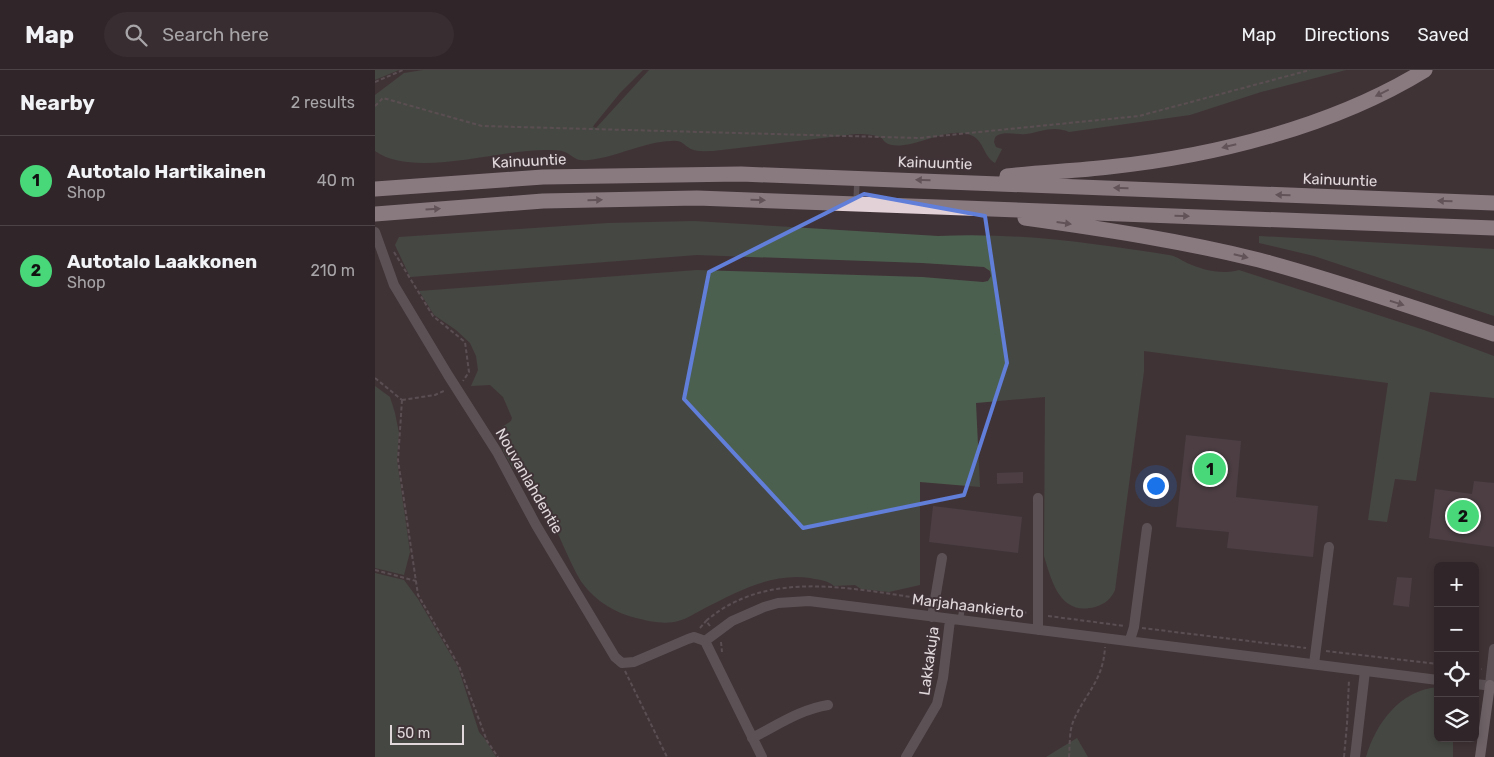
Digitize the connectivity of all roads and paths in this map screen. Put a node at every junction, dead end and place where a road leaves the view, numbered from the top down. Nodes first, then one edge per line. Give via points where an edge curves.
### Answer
1 (403, 70) edge
2 (1310, 70) edge
3 (1425, 70) edge
4 (375, 82) edge
5 (375, 106) edge
6 (857, 178) junction
7 (955, 182) junction
8 (377, 189) edge
9 (1494, 203) edge
10 (856, 204) junction
11 (947, 206) junction
12 (380, 214) edge
13 (1494, 228) edge
14 (375, 232) edge
15 (1494, 334) edge
16 (375, 378) edge
17 (1038, 498) dead end
18 (1147, 528) dead end
19 (1329, 547) dead end
20 (942, 558) dead end
21 (375, 570) edge
22 (416, 581) junction
23 (963, 604) dead end
24 (931, 617) junction
25 (955, 620) junction
26 (1038, 630) junction
27 (1106, 637) junction
28 (1130, 640) junction
29 (705, 641) junction
30 (1494, 649) edge
31 (622, 663) junction
32 (1314, 664) junction
33 (1349, 669) junction
34 (1365, 671) junction
35 (1434, 680) edge
36 (1479, 684) edge
37 (1492, 686) edge
38 (828, 705) dead end
39 (752, 738) junction
40 (498, 757) edge
41 (667, 757) edge
42 (761, 757) edge
43 (906, 757) edge
44 (1069, 757) edge
45 (1344, 757) edge
46 (1355, 757) edge
47 (1480, 757) edge

1 - 4 path
2 - 5 path via 1139,116 919,138 482,126 383,98
3 -> 7 highway via 1381,94 1323,119 1271,136 1193,155 1110,167
7 -> 6 highway, Kainuuntie
6 - 8 highway, Kainuuntie via 642,174 543,177
6 - 10 lane
9 -> 7 highway, Kainuuntie
10 - 11 highway
12 -> 10 highway via 543,201 697,198
11 -> 13 highway
11 -> 15 highway via 1205,247 1332,281
14 - 31 street, Nouvanlahdentie via 394,285 497,452 610,649
16 - 22 path via 402,400 398,460
17 - 26 street
18 - 28 street
19 - 32 street
20 - 24 street
21 - 22 path
22 - 40 path via 418,595 459,666 487,740
23 - 25 lane
24 - 25 street, Marjahaankierto
24 - 29 street, Marjahaankierto via 829,602 792,601 747,613
25 - 26 street, Marjahaankierto
25 - 43 street, Lakkakuja via 937,704
26 - 27 street, Marjahaankierto
27 - 28 street, Marjahaankierto
27 - 44 path via 1105,658 1097,683 1072,724
28 - 32 street, Marjahaankierto
29 - 31 street via 695,637 687,639 634,662
29 - 39 street
30 - 37 street
31 - 41 path
32 - 33 street, Marjahaankierto
33 - 34 street, Marjahaankierto
33 - 45 path
34 - 35 street, Marjahaankierto
34 - 46 street
36 - 37 street
37 - 47 main road
38 - 39 street via 803,712
39 - 42 street

